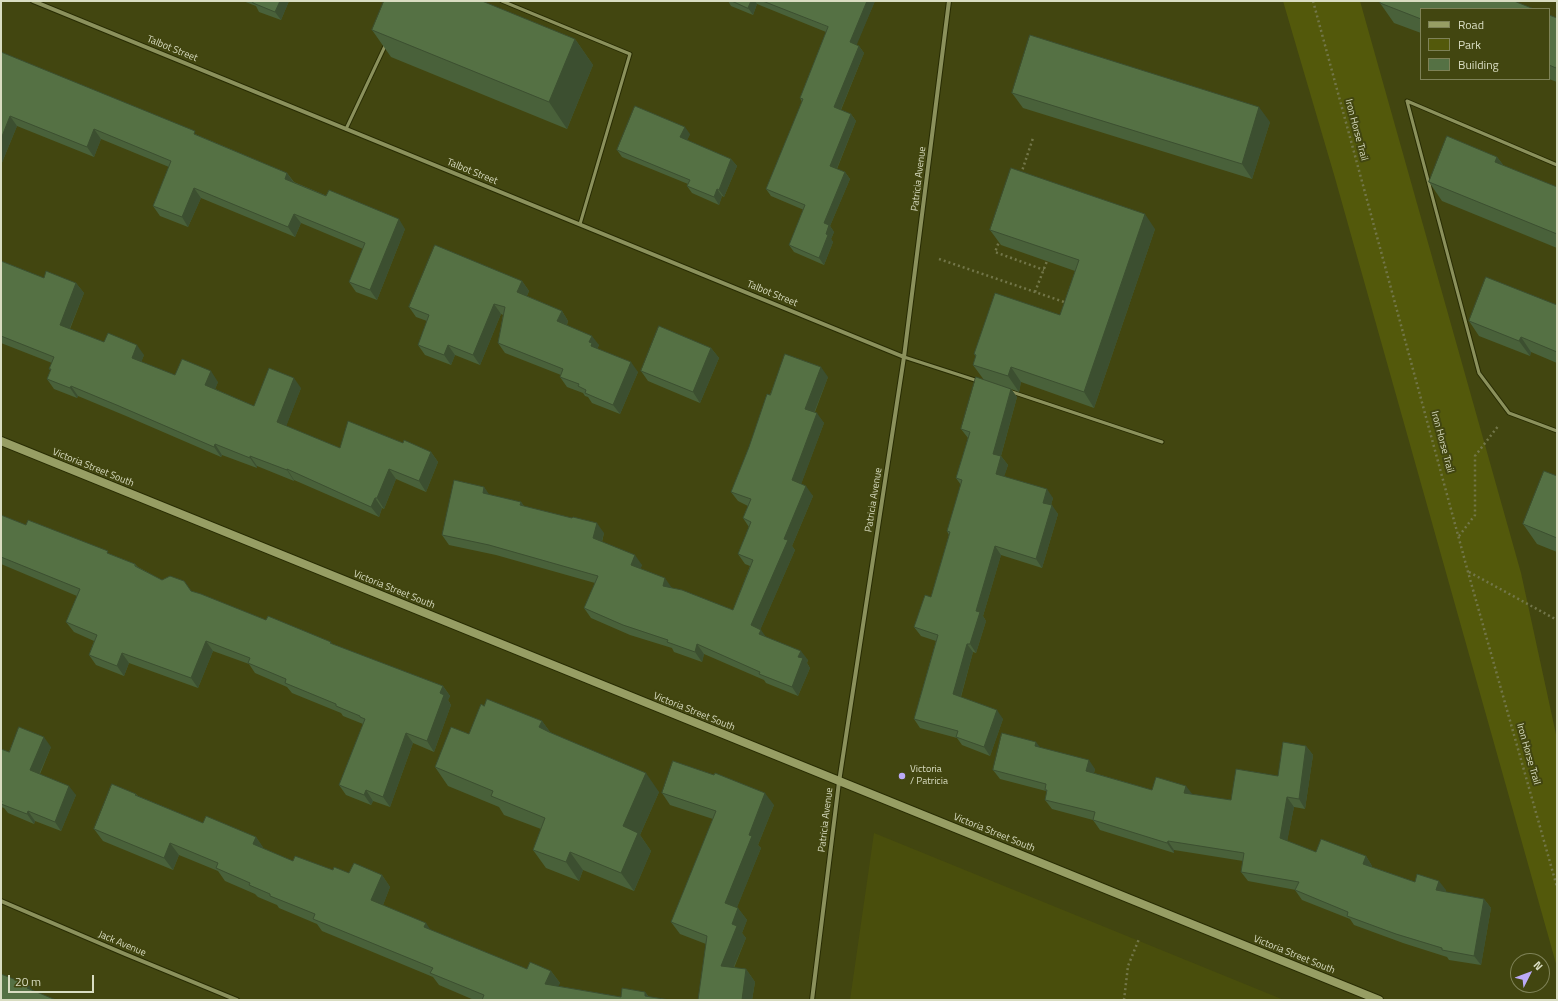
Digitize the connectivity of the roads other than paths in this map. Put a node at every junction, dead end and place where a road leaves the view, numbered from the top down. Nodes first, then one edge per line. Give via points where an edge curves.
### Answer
1 (33, 1) edge
2 (502, 1) edge
3 (949, 1) edge
4 (387, 42) edge
5 (346, 129) junction
6 (1557, 164) edge
7 (580, 224) junction
8 (904, 357) junction
9 (981, 382) edge
10 (1011, 392) edge
11 (1557, 432) edge
12 (1, 441) edge
13 (1162, 442) dead end
14 (839, 782) junction
15 (1, 901) edge
16 (237, 1000) edge
17 (812, 1000) edge
18 (1379, 1000) edge

1 - 5 street, Talbot Street
2 - 7 lane via 630,54
3 - 8 street, Patricia Avenue
4 - 5 lane
5 - 7 street, Talbot Street
6 - 11 lane via 1407,101 1479,373 1509,412
7 - 8 street, Talbot Street
8 - 9 lane
8 - 14 street, Patricia Avenue
10 - 13 lane
12 - 14 main road, Victoria Street South
14 - 17 street, Patricia Avenue
14 - 18 main road, Victoria Street South
15 - 16 street, Jack Avenue

